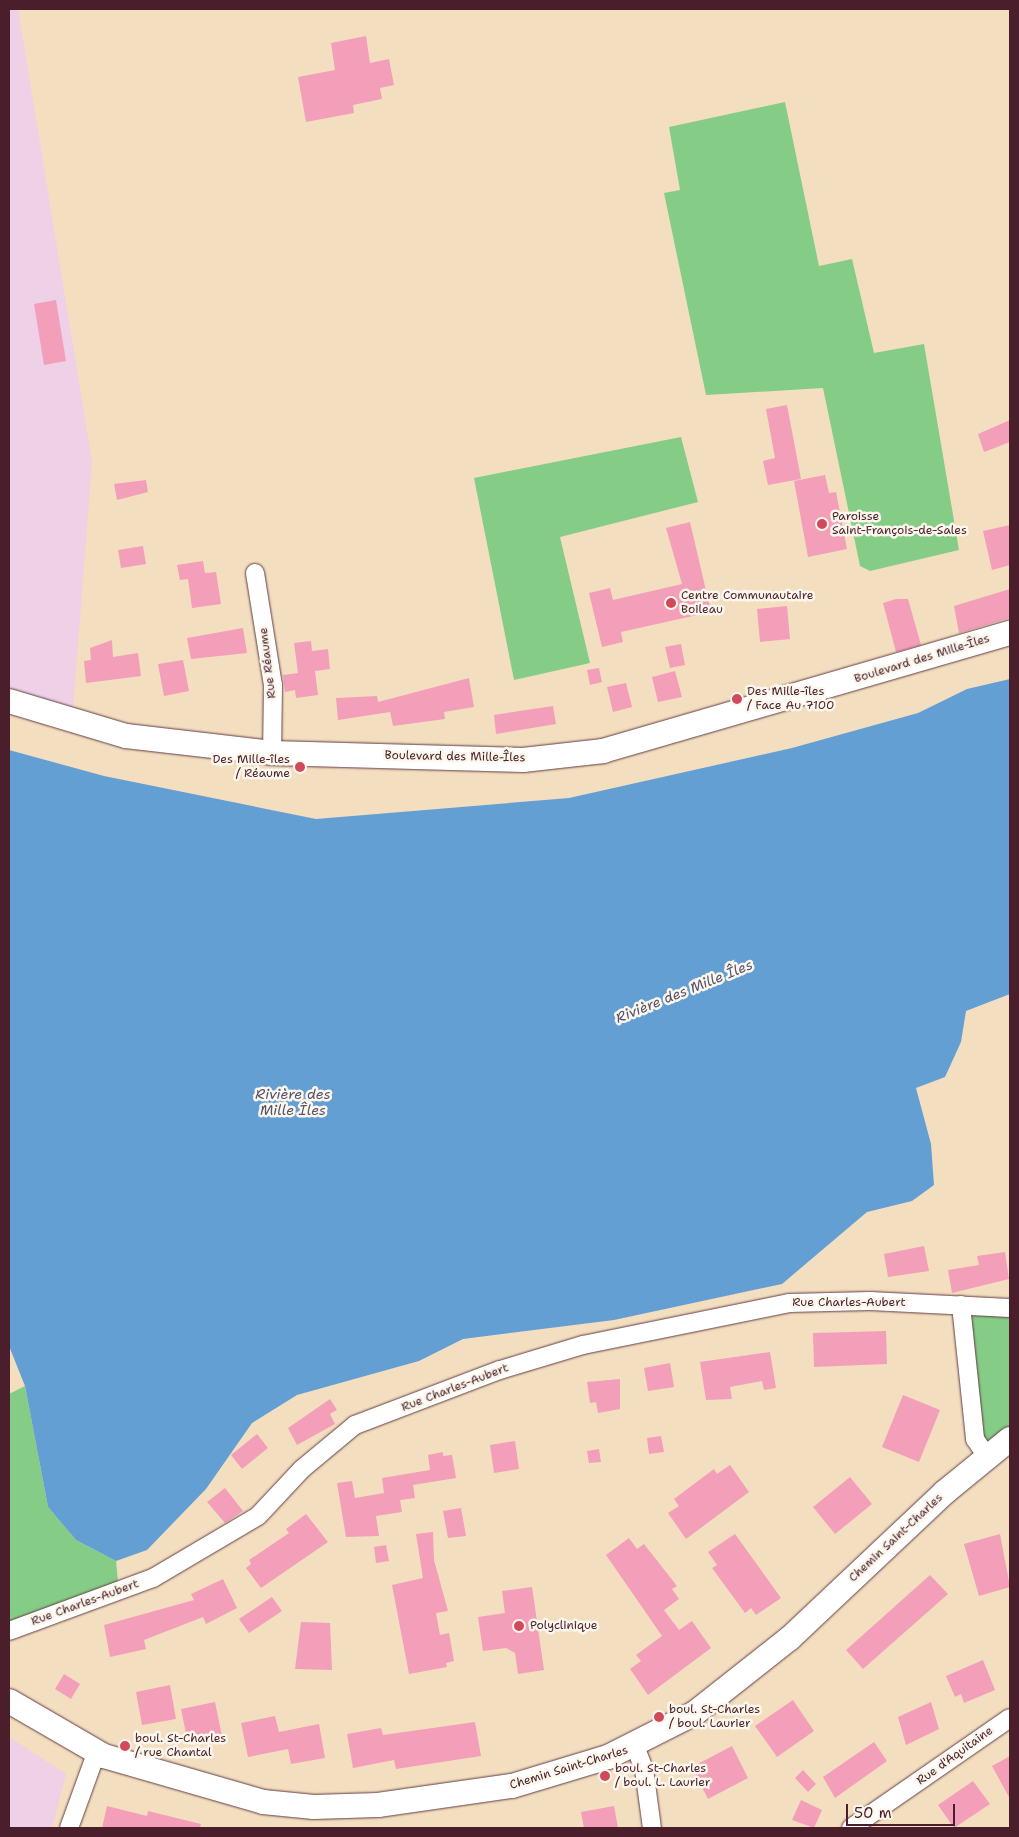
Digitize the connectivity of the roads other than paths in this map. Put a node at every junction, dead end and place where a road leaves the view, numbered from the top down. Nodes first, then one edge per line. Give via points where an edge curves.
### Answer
1 (255, 573) dead end
2 (1010, 633) edge
3 (9, 701) edge
4 (272, 753) junction
5 (960, 1305) junction
6 (1010, 1308) edge
7 (1010, 1439) edge
8 (987, 1457) junction
9 (9, 1631) edge
10 (9, 1701) edge
11 (1010, 1718) edge
12 (635, 1746) junction
13 (97, 1751) junction
14 (69, 1828) edge
15 (652, 1828) edge
16 (850, 1828) edge

1 - 4 street, Rue Réaume via 273,685
2 - 4 main road, Boulevard des Mille-Îles via 603,751 523,760
3 - 4 main road, Boulevard des Mille-Îles via 126,736
5 - 6 street, Rue Charles-Aubert
5 - 8 street via 976,1439
5 - 9 street, Rue Charles-Aubert via 789,1303 583,1345 500,1370 355,1425 302,1469 258,1516 186,1560 120,1593
7 - 8 main road, Chemin Saint-Charles
8 - 12 main road, Chemin Saint-Charles via 758,1666 696,1713
10 - 13 main road, Chemin Saint-Charles
11 - 16 street, Rue d'Aquitaine
12 - 13 main road, Chemin Saint-Charles via 549,1776 469,1795 314,1807 263,1802 202,1787
12 - 15 street via 644,1769
13 - 14 street

